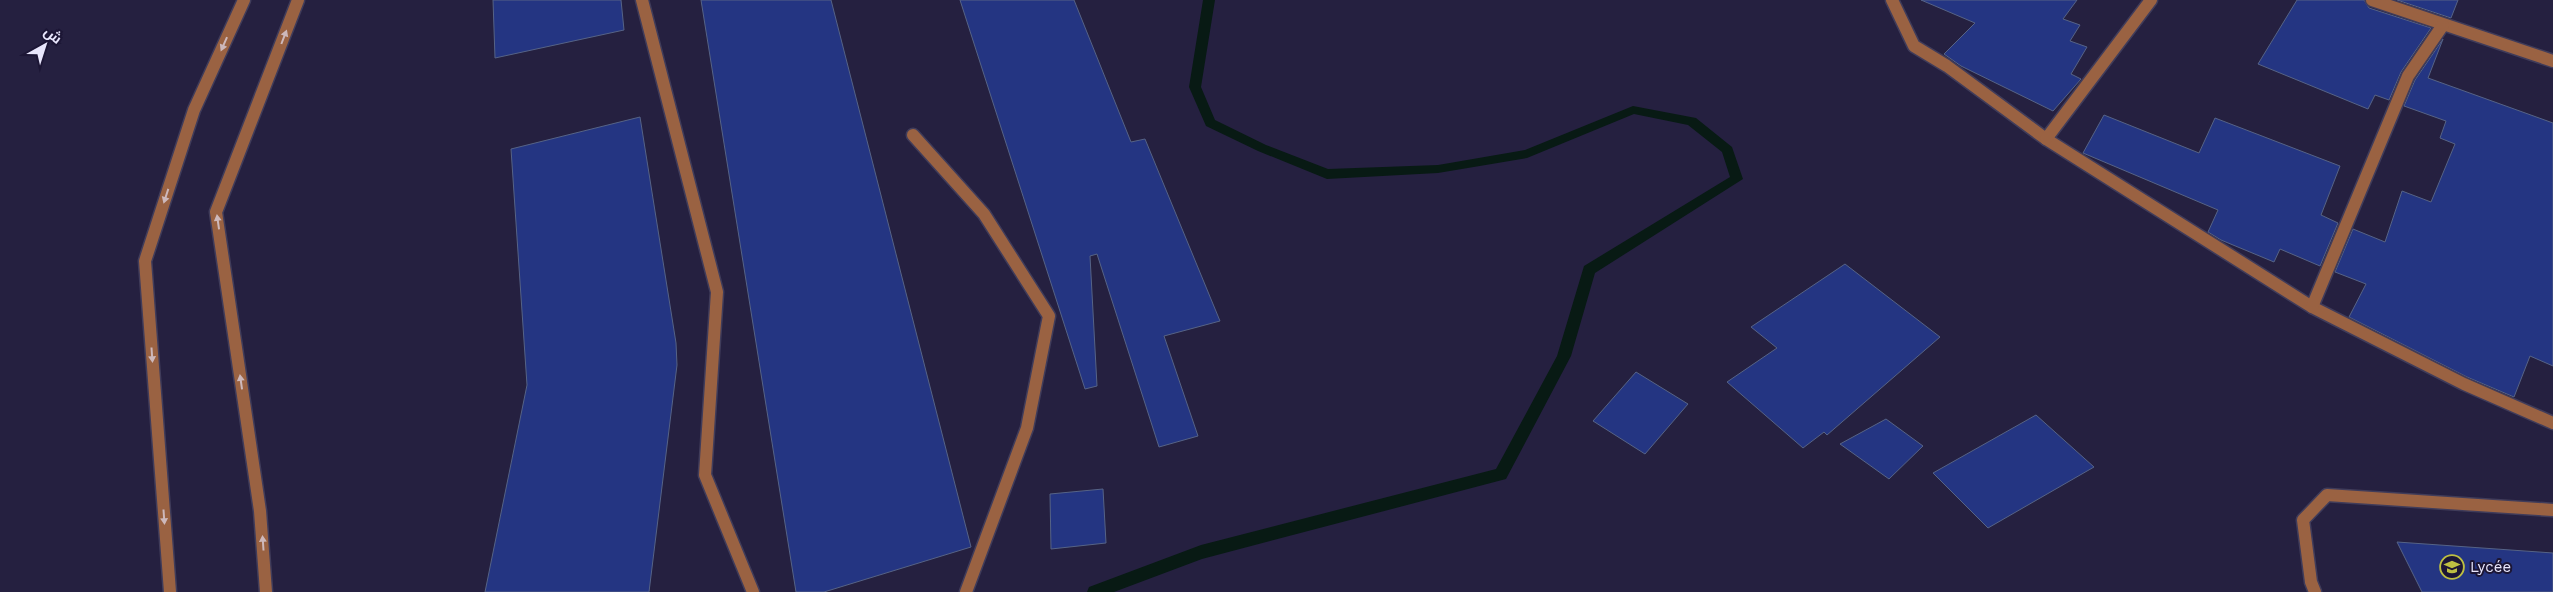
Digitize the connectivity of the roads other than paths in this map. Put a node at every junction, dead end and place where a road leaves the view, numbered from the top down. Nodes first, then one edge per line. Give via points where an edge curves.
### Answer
1 (244, 0) edge
2 (298, 0) edge
3 (642, 0) edge
4 (1892, 0) edge
5 (2151, 0) edge
6 (2372, 0) edge
7 (2443, 25) junction
8 (2553, 61) edge
9 (913, 135) dead end
10 (2046, 139) junction
11 (2312, 307) junction
12 (2553, 423) edge
13 (2553, 510) edge
14 (170, 592) edge
15 (266, 592) edge
16 (753, 592) edge
17 (966, 592) edge
18 (2315, 592) edge

1 -> 14 street via 194,110 145,261
15 -> 2 street via 260,511 216,212
3 - 16 street via 717,292 705,475
4 - 10 street via 1914,46
5 - 10 street
6 - 7 street
7 - 8 street
7 - 11 street via 2408,76
9 - 17 street via 984,214 1049,316 1027,428
10 - 11 street
11 - 12 street via 2464,384
13 - 18 street via 2327,495 2302,520

